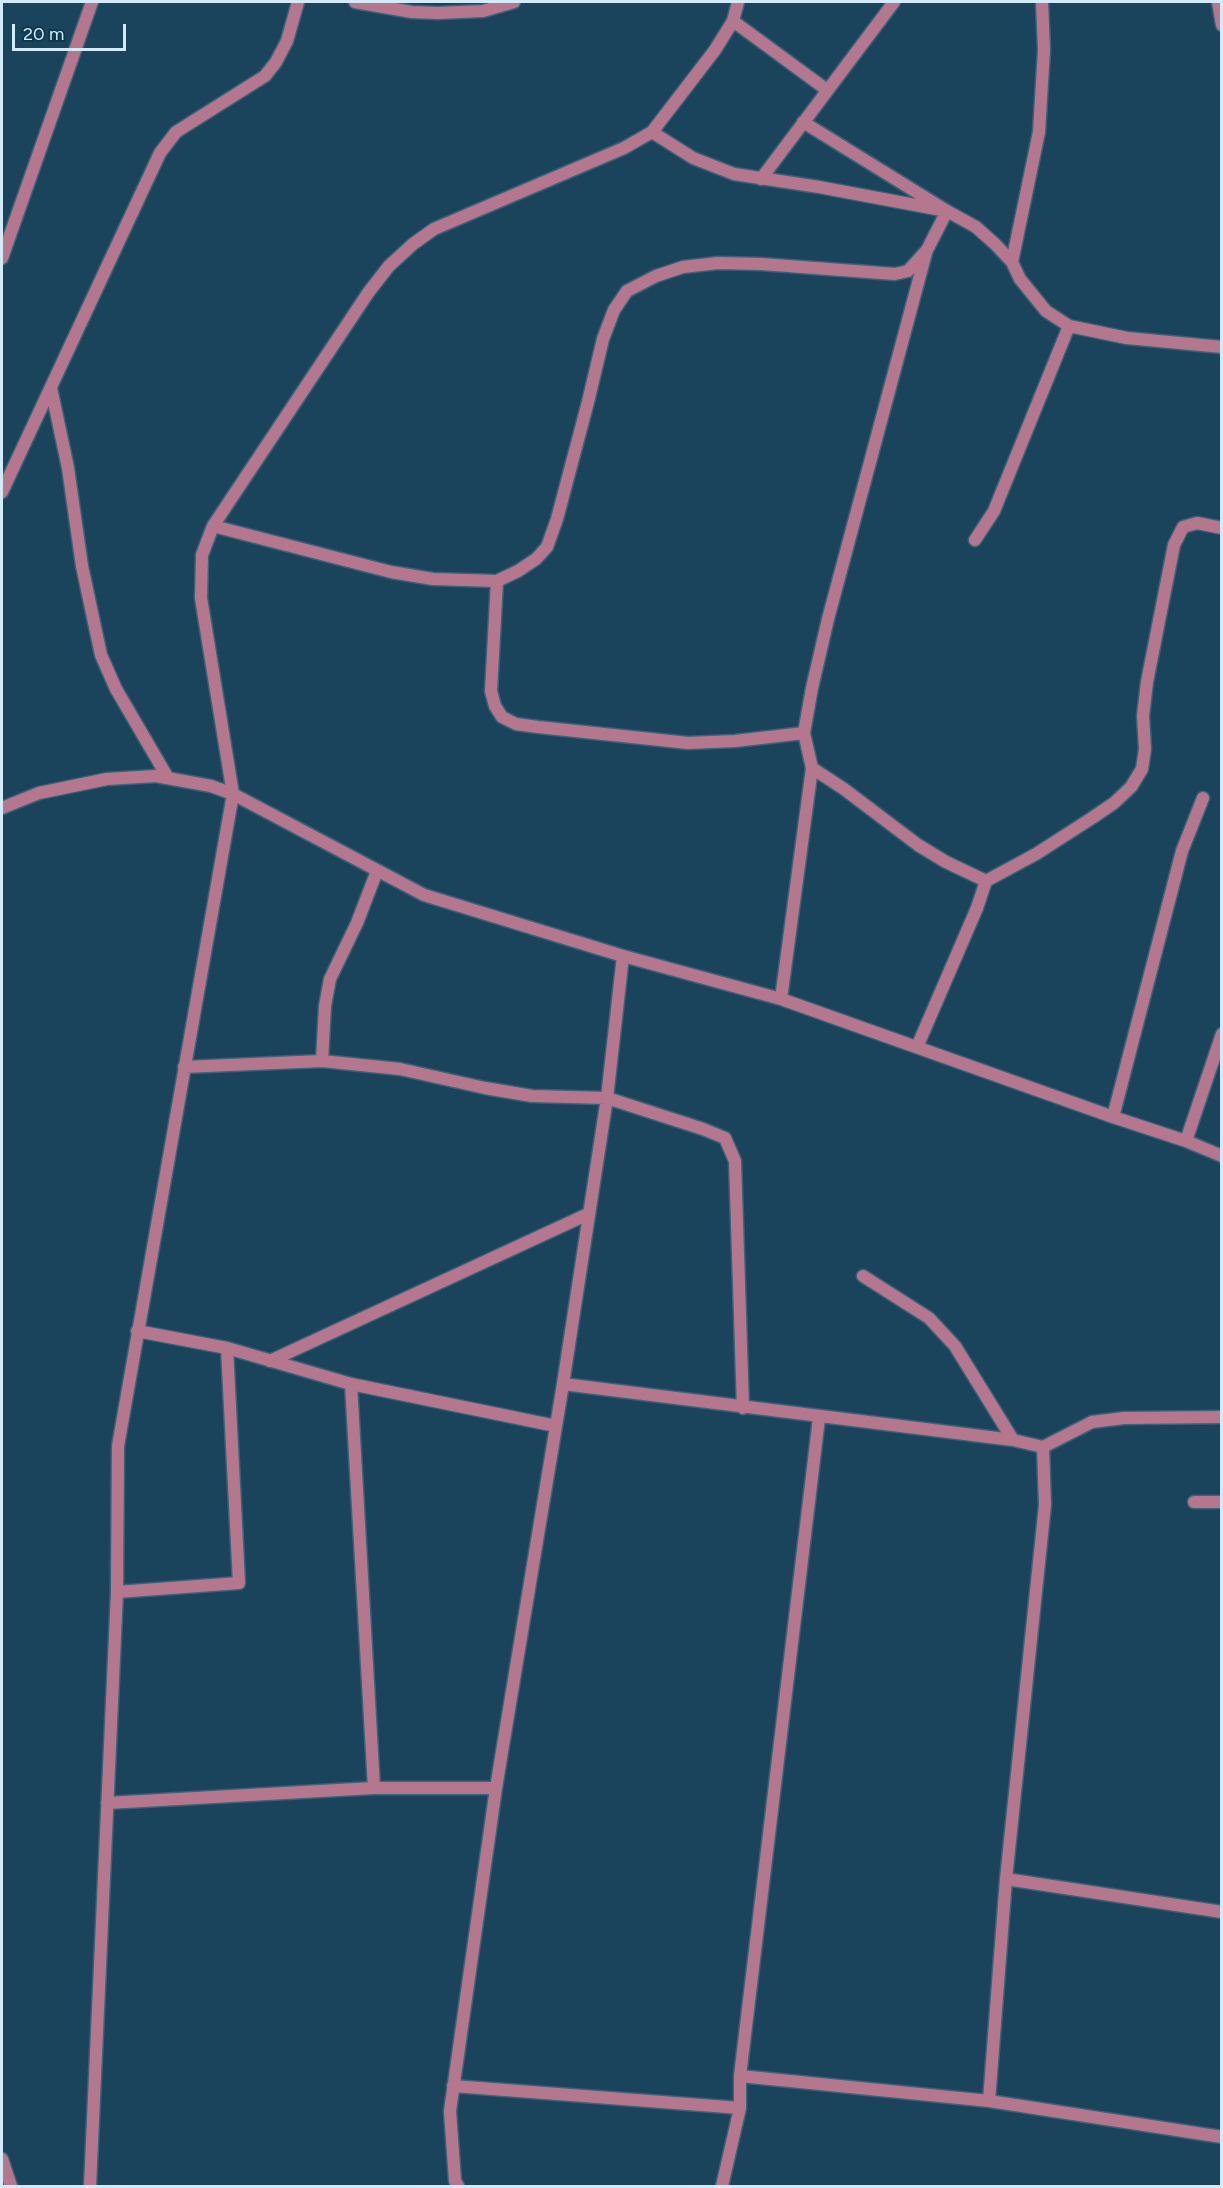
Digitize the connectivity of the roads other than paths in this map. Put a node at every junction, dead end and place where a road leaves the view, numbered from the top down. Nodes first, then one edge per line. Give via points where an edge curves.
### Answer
1 (92, 2) edge
2 (298, 2) edge
3 (355, 2) edge
4 (514, 2) edge
5 (738, 2) edge
6 (894, 2) edge
7 (1042, 2) edge
8 (1218, 2) edge
9 (733, 21) junction
10 (1221, 25) edge
11 (827, 90) junction
12 (803, 122) junction
13 (652, 132) junction
14 (761, 179) junction
15 (947, 211) junction
16 (927, 250) junction
17 (2, 258) edge
18 (1012, 262) junction
19 (1069, 326) junction
20 (1221, 347) edge
21 (51, 388) junction
22 (2, 492) edge
23 (213, 526) junction
24 (1221, 528) edge
25 (975, 540) dead end
26 (497, 581) junction
27 (804, 733) junction
28 (812, 768) junction
29 (168, 778) junction
30 (233, 794) junction
31 (1203, 798) dead end
32 (2, 808) edge
33 (376, 871) junction
34 (986, 881) junction
35 (623, 956) junction
36 (781, 999) junction
37 (1221, 1034) edge
38 (916, 1047) junction
39 (322, 1061) junction
40 (184, 1067) junction
41 (607, 1098) junction
42 (1113, 1117) junction
43 (1185, 1141) junction
44 (1221, 1156) edge
45 (588, 1214) junction
46 (862, 1276) dead end
47 (137, 1331) junction
48 (227, 1348) junction
49 (270, 1361) junction
50 (351, 1384) junction
51 (563, 1384) junction
52 (743, 1408) junction
53 (1221, 1417) edge
54 (819, 1418) junction
55 (556, 1426) junction
56 (1012, 1440) junction
57 (1043, 1447) junction
58 (1194, 1502) dead end
59 (1221, 1502) edge
60 (117, 1592) junction
61 (374, 1788) junction
62 (496, 1788) junction
63 (107, 1803) junction
64 (1006, 1879) junction
65 (1221, 1912) edge
66 (740, 2076) junction
67 (453, 2086) junction
68 (989, 2101) junction
69 (740, 2108) junction
70 (1221, 2137) edge
71 (2, 2158) edge
72 (11, 2187) edge
73 (90, 2187) edge
74 (458, 2187) edge
75 (722, 2187) edge

1 - 17 street
2 - 21 street via 287,41 265,76 176,132 160,153
3 - 4 street via 438,13 483,11
5 - 9 street
6 - 11 street
7 - 18 street via 1044,50 1039,132
8 - 10 street
9 - 11 street
9 - 13 street
11 - 12 street
12 - 14 street
12 - 15 street
13 - 14 street via 714,167
13 - 23 street via 624,148 434,229 413,244 368,292
14 - 15 street
15 - 16 street
15 - 18 street via 976,227
16 - 26 street via 908,271 895,274 718,263 674,270 627,291 614,310 603,339 547,547 536,559
16 - 27 street via 828,619
18 - 19 street via 1020,279 1046,310
19 - 20 street via 1127,338
19 - 25 street via 994,511
21 - 22 street
21 - 29 street via 101,655 116,689
23 - 26 street via 391,572 433,579
23 - 30 street via 202,555 201,598
24 - 34 street via 1197,524 1183,527 1174,545 1147,682 1142,769 1131,787 1085,823
26 - 27 street via 491,691 502,717 516,724 688,743
27 - 28 street
28 - 34 street via 918,845
28 - 36 street
29 - 30 street
29 - 32 street via 107,778 39,793
30 - 33 street
30 - 40 street
31 - 42 street via 1182,851
33 - 35 street via 424,895
33 - 39 street via 330,979
34 - 38 street
35 - 36 street
35 - 41 street
36 - 38 street
37 - 43 street
38 - 42 street
39 - 40 street
39 - 41 street via 400,1069 532,1096
40 - 47 street
41 - 45 street
41 - 52 street via 725,1138 735,1161
42 - 43 street
43 - 44 street
45 - 49 street
45 - 51 street
46 - 56 street via 928,1318 955,1346
47 - 48 street
47 - 60 street via 118,1446
48 - 49 street
48 - 60 street via 239,1583
49 - 50 street
50 - 55 street
50 - 61 street
51 - 52 street
51 - 55 street
52 - 54 street
53 - 57 street via 1092,1422
54 - 56 street
54 - 66 street
55 - 62 street
56 - 57 street
57 - 64 street via 1044,1505
58 - 59 street
60 - 63 street
61 - 62 street
61 - 63 street
62 - 67 street
63 - 73 street
64 - 65 street
64 - 68 street
66 - 68 street
66 - 69 street
67 - 69 street
67 - 74 street via 450,2111
68 - 70 street
69 - 75 street
71 - 72 street

